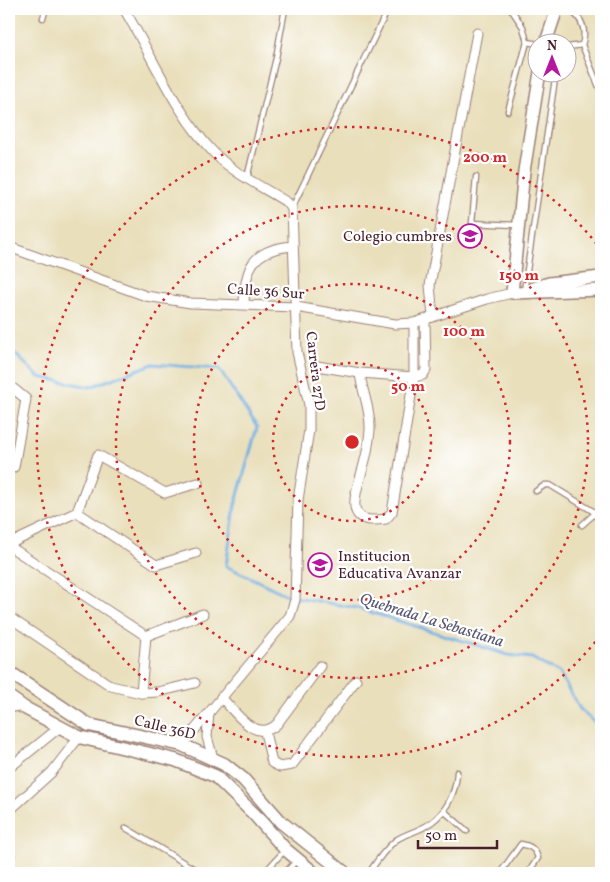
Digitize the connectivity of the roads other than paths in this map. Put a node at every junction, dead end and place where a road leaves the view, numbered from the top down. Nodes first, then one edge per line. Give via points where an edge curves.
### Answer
1 (46, 9) edge
2 (124, 9) edge
3 (285, 9) edge
4 (388, 9) edge
5 (511, 9) edge
6 (557, 9) edge
7 (569, 9) edge
8 (42, 18) dead end
9 (549, 32) edge
10 (477, 33) dead end
11 (527, 42) joint
12 (582, 45) junction
13 (578, 46) edge
14 (538, 82) edge
15 (555, 82) edge
16 (601, 92) edge
17 (508, 110) dead end
18 (476, 177) dead end
19 (247, 179) junction
20 (292, 209) junction
21 (517, 225) junction
22 (292, 246) junction
23 (9, 247) edge
24 (601, 277) edge
25 (601, 290) edge
26 (524, 291) junction
27 (512, 293) junction
28 (244, 304) junction
29 (296, 306) junction
30 (429, 318) junction
31 (414, 323) junction
32 (317, 366) dead end
33 (360, 373) junction
34 (414, 377) junction
35 (9, 386) edge
36 (11, 466) edge
37 (198, 483) dead end
38 (536, 491) dead end
39 (601, 508) edge
40 (77, 512) junction
41 (596, 513) junction
42 (582, 525) dead end
43 (9, 545) edge
44 (196, 553) dead end
45 (203, 614) dead end
46 (9, 617) edge
47 (146, 636) junction
48 (320, 666) dead end
49 (9, 672) edge
50 (356, 680) dead end
51 (195, 683) dead end
52 (141, 693) junction
53 (9, 697) edge
54 (221, 697) junction
55 (23, 707) junction
56 (9, 710) edge
57 (209, 713) junction
58 (60, 727) junction
59 (265, 732) junction
60 (79, 737) junction
61 (182, 745) junction
62 (213, 758) junction
63 (9, 768) edge
64 (457, 772) dead end
65 (9, 811) edge
66 (444, 811) junction
67 (126, 828) dead end
68 (467, 830) dead end
69 (285, 849) junction
70 (297, 860) junction
71 (194, 872) edge
72 (201, 873) edge
73 (264, 873) edge
74 (285, 873) edge
75 (312, 873) edge
76 (343, 873) edge
77 (368, 873) edge
78 (500, 873) edge
79 (528, 873) edge

1 - 8 lane
2 - 19 street via 166,86 193,126 215,154
3 - 19 lane
4 - 20 lane
5 - 11 lane
6 - 9 street
7 - 12 lane via 582,22
10 - 30 street via 430,285
11 - 17 lane
12 - 13 lane
12 - 16 lane
14 - 21 street
15 - 26 lane
18 - 21 lane via 472,223
19 - 20 street via 288,203
20 - 22 street, Carrera 27D
21 - 27 street
22 - 28 street via 276,248 256,259 245,279
22 - 29 street, Carrera 27D
23 - 28 street, Calle 36 Sur via 170,302
24 - 26 street, Calle 36 Sur via 549,283
25 - 26 street, Calle 36 Sur
26 - 27 street, Calle 36 Sur
27 - 30 street, Calle 36 Sur
28 - 29 street, Calle 36 Sur
29 - 31 street, Calle 36 Sur via 376,322
29 - 54 street, Carrera 27D via 297,352 309,405 309,430 298,500 294,607
30 - 31 street, Calle 36 Sur
30 - 34 street via 426,370 423,375
31 - 34 street
32 - 33 street
33 - 34 street
33 - 34 street via 370,409 370,430 364,466 355,490 355,506 365,519 376,521 386,519 392,512
35 - 36 street via 26,399
37 - 40 street via 165,493 98,455
38 - 41 lane via 550,485
39 - 41 lane
40 - 43 street
40 - 44 street via 156,564
41 - 42 lane
43 - 47 street
45 - 47 street
46 - 52 street via 111,686
47 - 52 street
48 - 59 street via 277,724
49 - 61 main road, Calle 36D via 89,725
50 - 59 street via 292,765 280,767 272,763
51 - 52 street
53 - 55 main road, Calle 36D
54 - 57 street, Carrera 27D
54 - 59 street via 249,726
55 - 56 lane
55 - 58 main road, Calle 36D
57 - 61 street, Carrera 27D
57 - 62 street via 208,744
58 - 60 main road, Calle 36D
58 - 63 street
60 - 65 street via 52,772
60 - 69 main road, Calle 36D via 205,770 254,814
61 - 62 main road, Calle 36D
62 - 76 main road, Calle 36D via 243,779 281,822
64 - 66 lane via 453,794
66 - 68 lane
66 - 77 lane via 429,824 397,840
67 - 71 lane
69 - 70 main road, Calle 36D
69 - 73 lane
70 - 74 lane
70 - 75 main road, Calle 36D
71 - 72 lane
78 - 79 lane via 521,844 531,846 538,858

